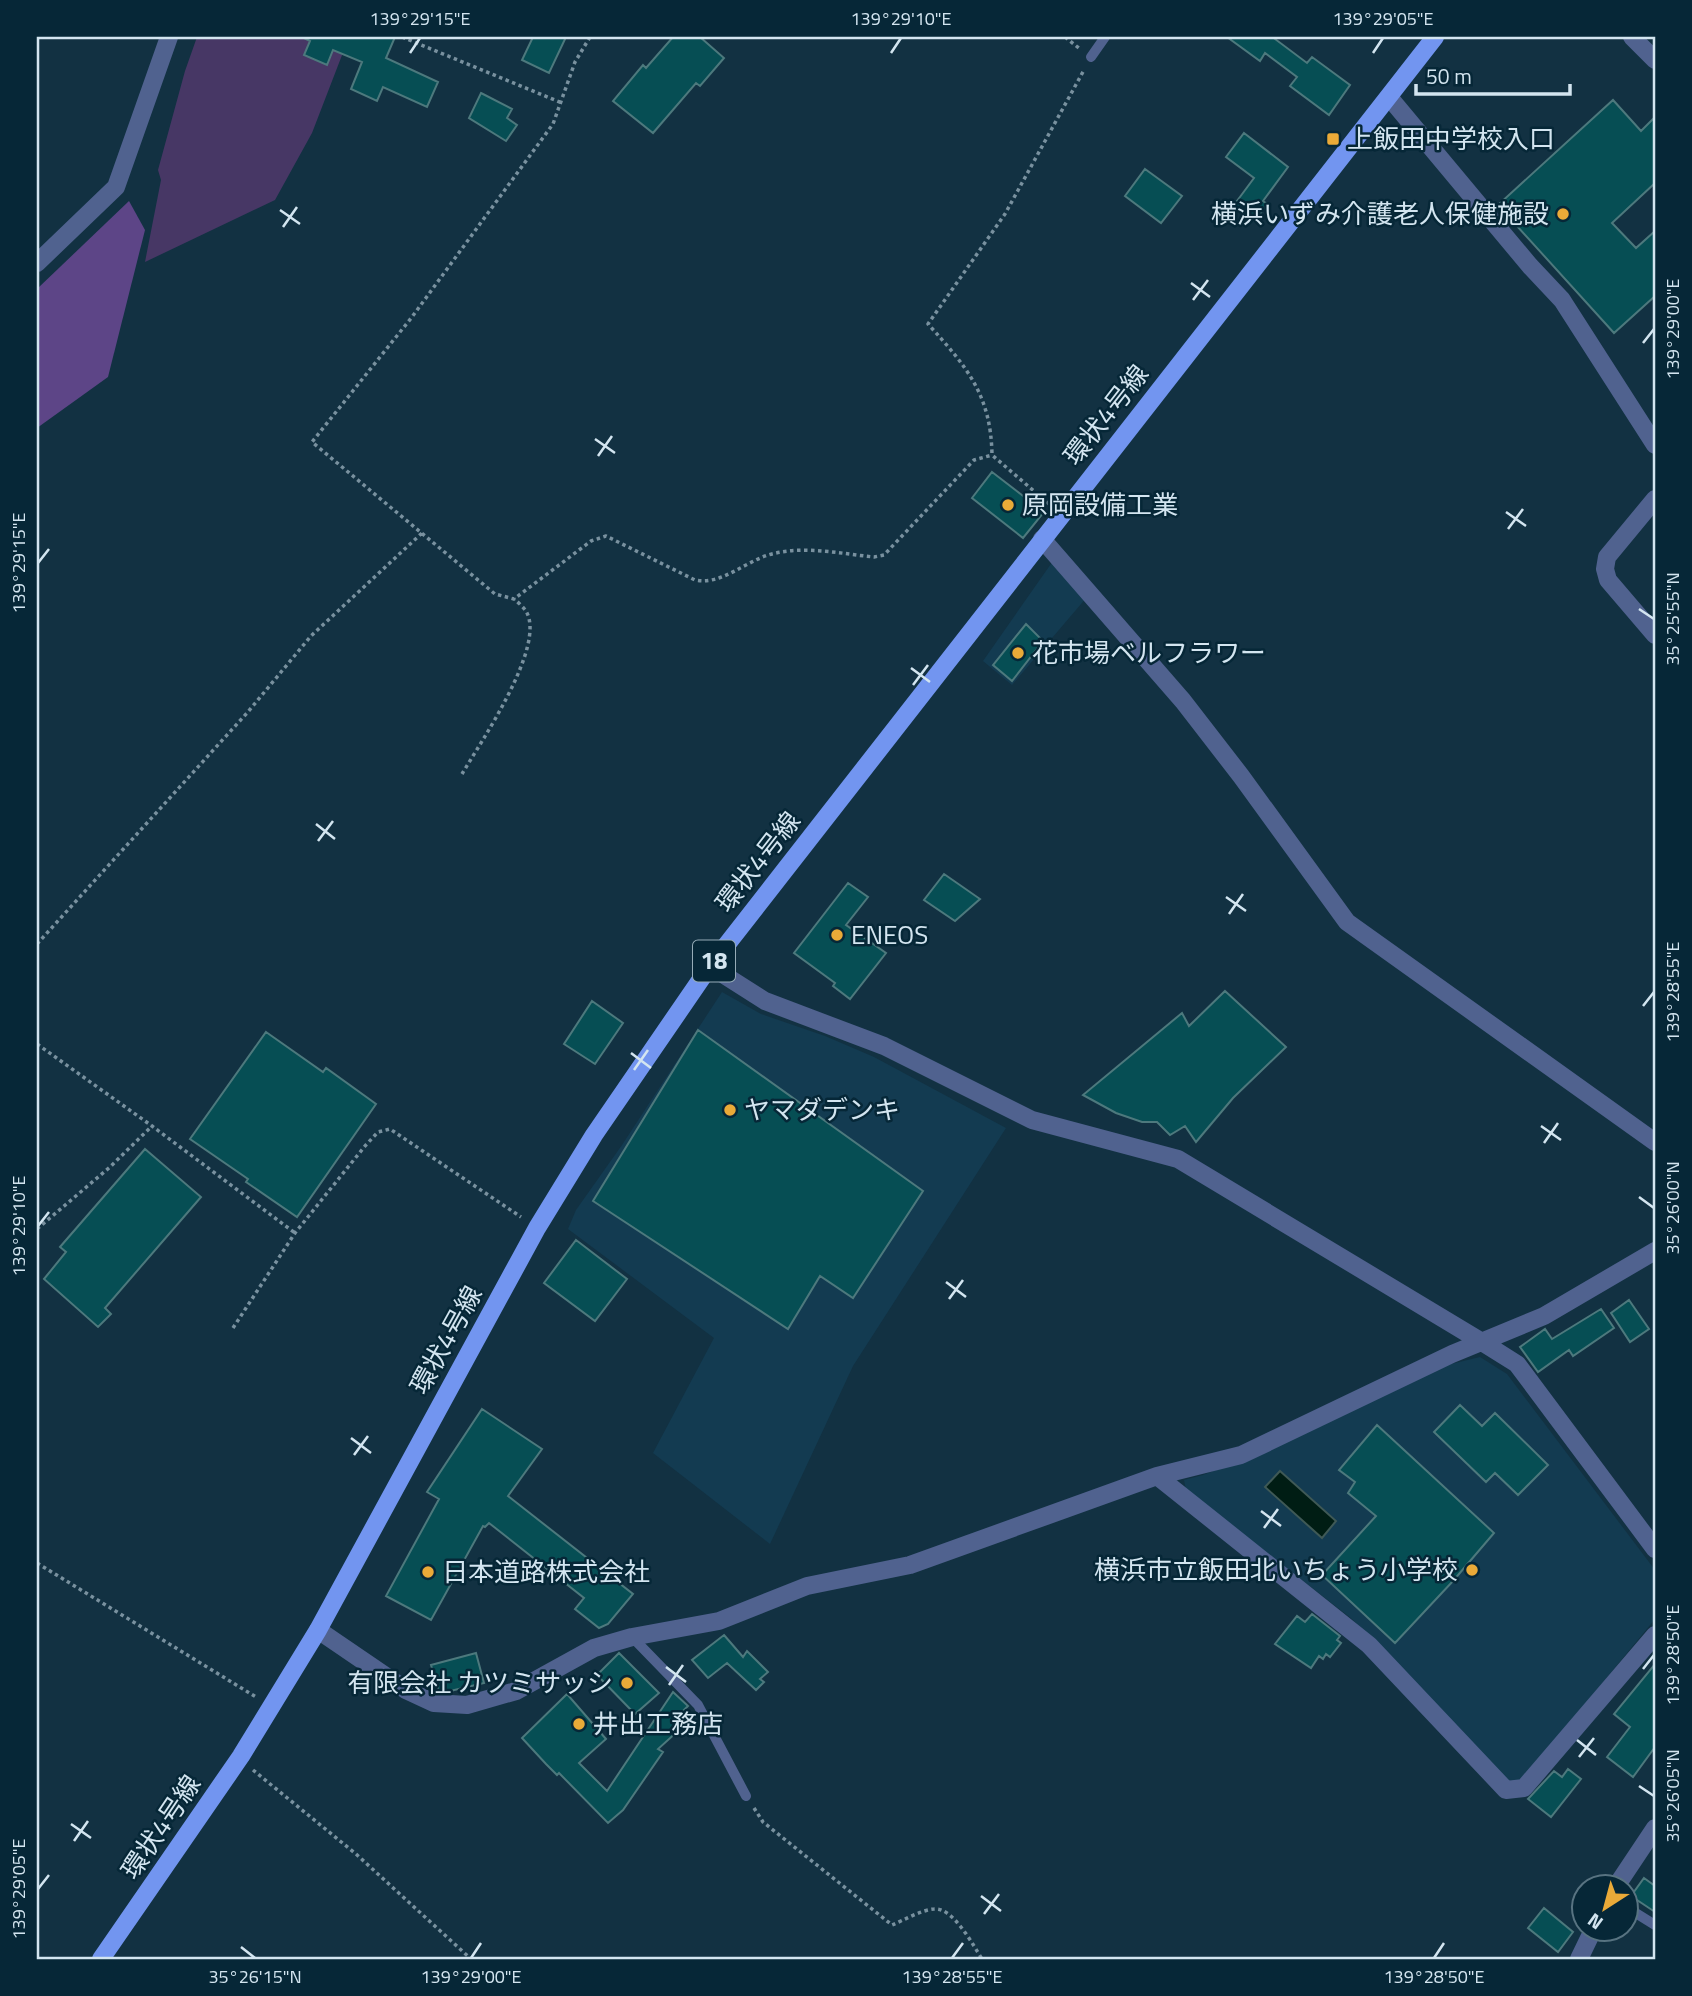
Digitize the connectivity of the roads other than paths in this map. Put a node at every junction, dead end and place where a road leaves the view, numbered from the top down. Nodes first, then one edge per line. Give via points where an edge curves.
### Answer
1 (169, 37) edge
2 (1105, 37) edge
3 (1435, 37) edge
4 (1632, 37) edge
5 (1091, 57) road end
6 (1655, 60) edge
7 (1389, 97) junction
8 (37, 263) edge
9 (1655, 445) edge
10 (1655, 499) edge
11 (1042, 540) junction
12 (1655, 635) edge
13 (710, 965) junction
14 (1654, 1139) edge
15 (1655, 1251) edge
16 (1482, 1342) junction
17 (1157, 1476) junction
18 (1655, 1549) edge
19 (318, 1630) junction
20 (1655, 1635) edge
21 (632, 1637) junction
22 (746, 1796) road end
23 (1655, 1828) edge
24 (1624, 1874) edge
25 (1640, 1916) edge
26 (1655, 1925) edge
27 (102, 1959) edge

1 - 8 street via 116,187
2 - 5 lane
3 - 7 main road, 環状4号線 / 18
4 - 6 street
7 - 9 street via 1562,300
7 - 11 main road, 環状4号線 / 18
10 - 12 street via 1607,556 1605,569 1608,580
11 - 13 main road, 環状4号線 / 18
11 - 14 street via 1183,701 1347,922
13 - 16 street via 765,1001 884,1046 1032,1121 1178,1159
13 - 19 main road, 環状4号線 / 18 via 537,1228
15 - 16 street via 1544,1316
16 - 17 street via 1241,1455
16 - 18 street via 1517,1364
17 - 20 street via 1369,1646 1506,1790 1524,1788
17 - 21 street via 909,1565 807,1586 719,1621
19 - 21 street via 406,1690 434,1703 467,1705 516,1691 594,1648
19 - 27 main road, 環状4号線 / 18 via 241,1756
21 - 22 lane via 698,1705
23 - 24 street
25 - 26 lane

